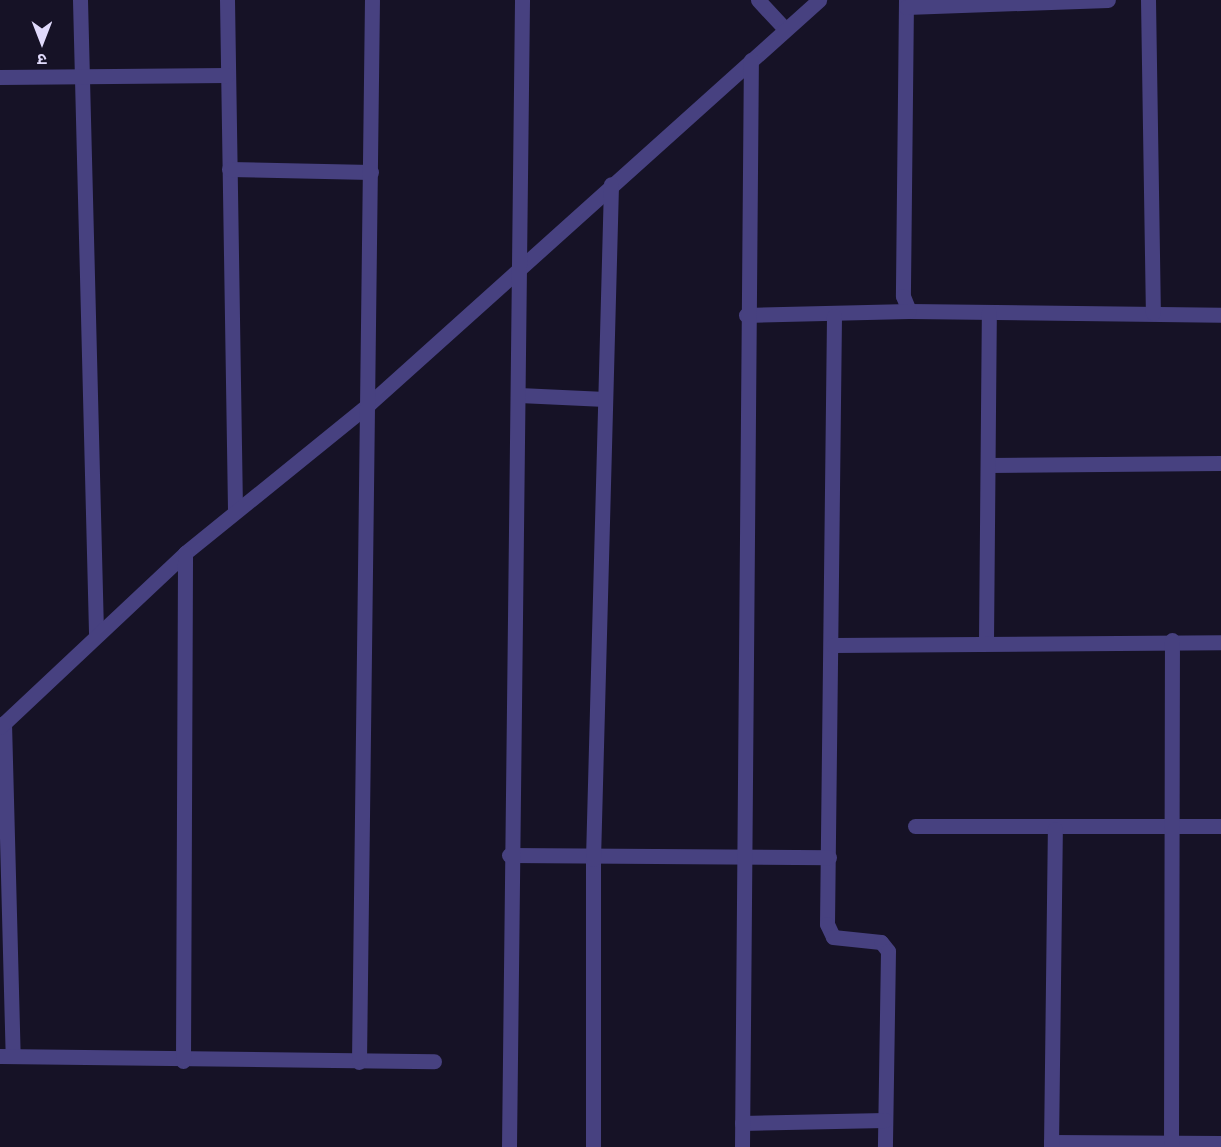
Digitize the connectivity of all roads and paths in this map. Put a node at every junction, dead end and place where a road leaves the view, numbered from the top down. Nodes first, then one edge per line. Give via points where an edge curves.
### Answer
1 (80, 0) edge
2 (227, 0) edge
3 (372, 0) edge
4 (522, 0) edge
5 (758, 0) edge
6 (819, 0) edge
7 (1108, 0) edge
8 (1148, 0) edge
9 (906, 4) edge
10 (784, 29) junction
11 (751, 60) junction
12 (227, 75) junction
13 (0, 77) edge
14 (82, 77) junction
15 (229, 169) junction
16 (371, 172) junction
17 (611, 184) junction
18 (522, 265) junction
19 (909, 311) junction
20 (989, 312) junction
21 (1153, 313) junction
22 (746, 315) junction
23 (1221, 315) edge
24 (834, 316) junction
25 (519, 395) junction
26 (605, 399) junction
27 (369, 404) junction
28 (1221, 463) edge
29 (988, 465) junction
30 (235, 511) junction
31 (185, 553) junction
32 (96, 633) junction
33 (1172, 640) junction
34 (986, 641) junction
35 (1221, 642) edge
36 (832, 645) junction
37 (2, 725) edge
38 (915, 825) dead end
39 (1221, 826) edge
40 (1171, 828) junction
41 (1055, 829) junction
42 (509, 855) junction
43 (744, 857) junction
44 (829, 857) junction
45 (593, 859) junction
46 (7, 1056) edge
47 (183, 1061) junction
48 (434, 1061) dead end
49 (359, 1062) junction
50 (885, 1120) junction
51 (742, 1123) junction
52 (1221, 1143) edge
53 (1051, 1144) edge
54 (1171, 1145) edge
55 (509, 1147) edge
56 (594, 1147) edge
57 (742, 1147) edge
58 (885, 1147) edge

1 - 14 street
2 - 12 street
3 - 16 street
4 - 18 street
5 - 10 street
6 - 10 street
7 - 9 street
8 - 21 street
9 - 19 street via 903,296
10 - 11 street
11 - 17 street
11 - 22 street
12 - 14 street
12 - 15 street
13 - 14 street
14 - 32 street
15 - 16 street
15 - 30 street
16 - 27 street
17 - 18 street
17 - 26 street
18 - 25 street
18 - 27 street
19 - 20 street
19 - 24 street
20 - 21 street
20 - 29 street
21 - 23 street
22 - 24 street
22 - 43 street
24 - 36 street
25 - 26 street
25 - 42 street
26 - 45 street
27 - 30 street
27 - 49 street
28 - 29 street
29 - 34 street
30 - 31 street
31 - 32 street
31 - 47 street
32 - 37 street
33 - 34 street
33 - 35 street
33 - 40 street
34 - 36 street
36 - 44 street
37 - 46 street
38 - 41 street
39 - 40 street
40 - 41 street
40 - 54 street
41 - 53 street
42 - 45 street
42 - 55 street
43 - 44 street
43 - 45 street
43 - 51 street
44 - 50 street via 828,931 849,940 882,942 888,951
45 - 56 street
46 - 47 street
47 - 49 street
48 - 49 street
50 - 51 street
50 - 58 street
51 - 57 street
52 - 54 street
53 - 54 street

